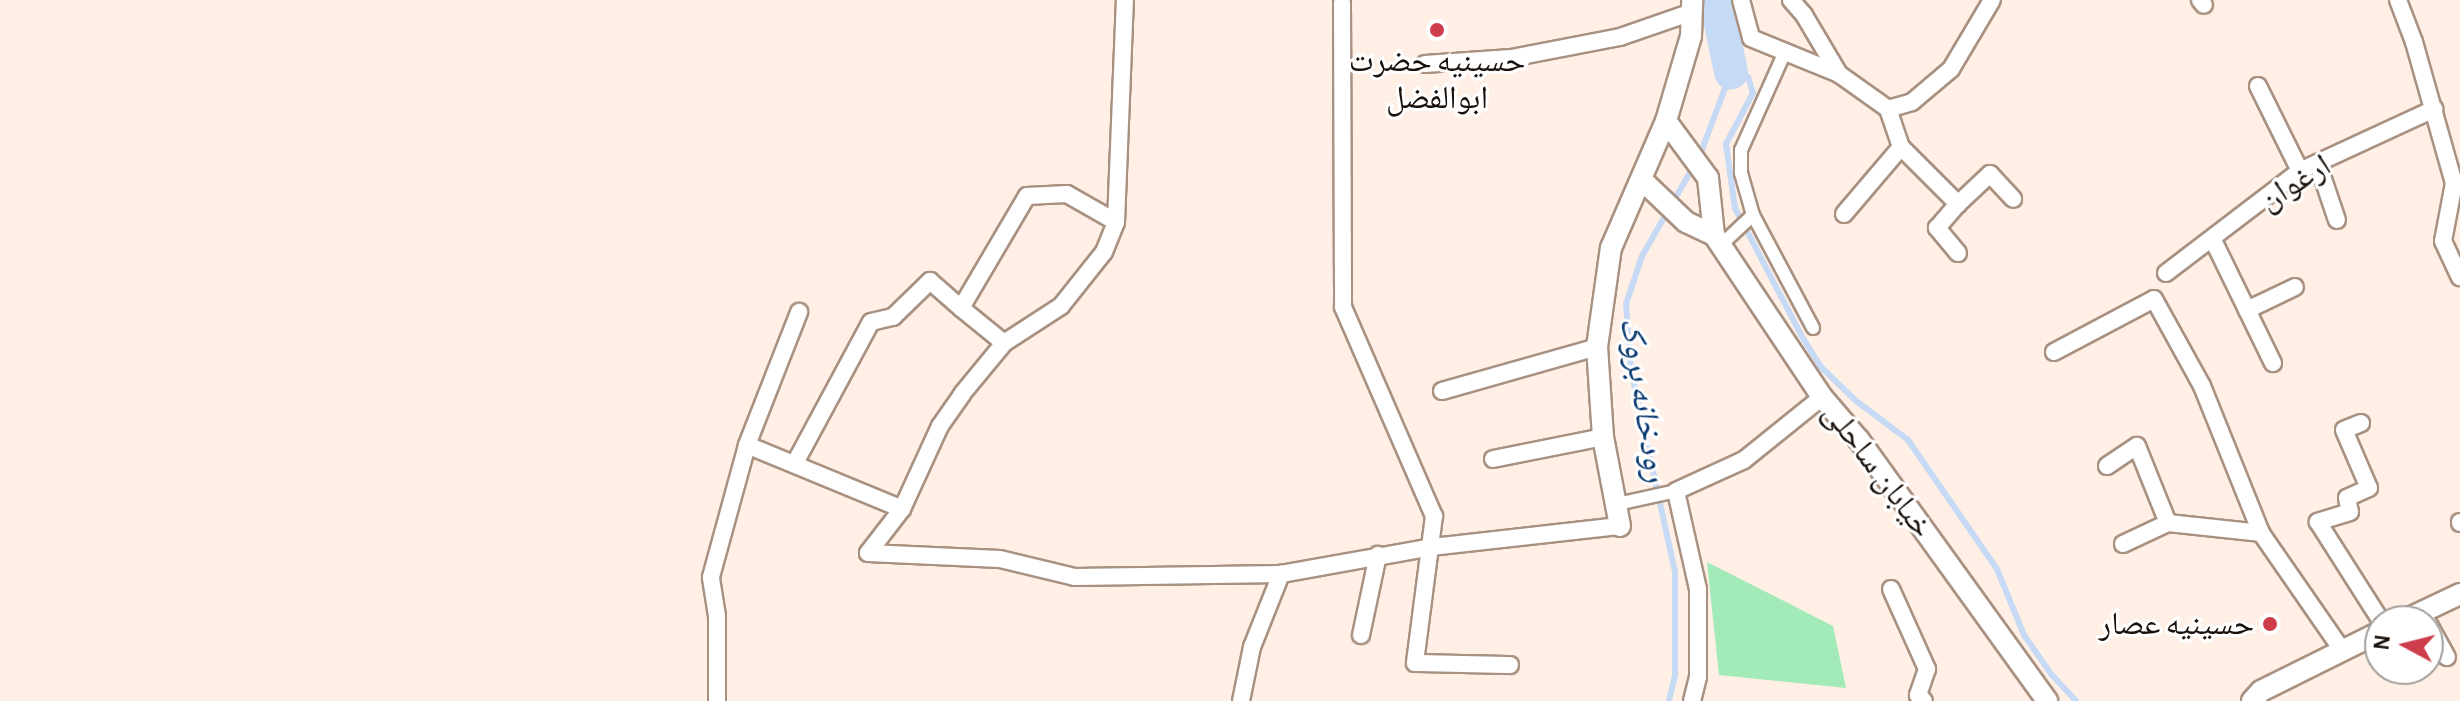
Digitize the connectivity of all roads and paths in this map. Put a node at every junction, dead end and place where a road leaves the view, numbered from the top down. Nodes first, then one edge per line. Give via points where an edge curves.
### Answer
1 (1125, 0) edge
2 (1741, 0) edge
3 (1791, 0) edge
4 (2398, 0) edge
5 (1985, 2) edge
6 (1342, 3) dead end
7 (1692, 6) edge
8 (1784, 54) junction
9 (1425, 64) dead end
10 (1839, 74) junction
11 (2258, 86) dead end
12 (1888, 109) junction
13 (2434, 109) junction
14 (1666, 121) junction
15 (1901, 147) junction
16 (2318, 164) junction
17 (2300, 171) junction
18 (2457, 182) edge
19 (1650, 187) junction
20 (2013, 199) dead end
21 (1958, 204) junction
22 (1844, 214) dead end
23 (1753, 215) junction
24 (2337, 220) dead end
25 (1116, 222) junction
26 (1717, 240) junction
27 (2213, 240) junction
28 (1958, 253) dead end
29 (2166, 273) dead end
30 (2460, 277) edge
31 (2295, 287) dead end
32 (961, 308) junction
33 (2247, 310) junction
34 (799, 312) dead end
35 (1813, 328) dead end
36 (1004, 343) junction
37 (1597, 347) junction
38 (2054, 352) dead end
39 (2273, 363) dead end
40 (1442, 391) dead end
41 (1822, 397) junction
42 (2361, 423) dead end
43 (1603, 437) junction
44 (747, 445) junction
45 (1493, 459) dead end
46 (795, 463) junction
47 (2107, 466) dead end
48 (1676, 491) junction
49 (1617, 504) junction
50 (902, 509) junction
51 (2168, 523) junction
52 (1620, 526) joint
53 (2261, 533) junction
54 (2123, 544) dead end
55 (1432, 547) junction
56 (1378, 555) junction
57 (1281, 574) junction
58 (1891, 589) dead end
59 (2460, 594) edge
60 (2371, 605) edge
61 (2442, 605) edge
62 (1361, 635) dead end
63 (2364, 640) edge
64 (2342, 650) junction
65 (2444, 653) edge
66 (2447, 657) dead end
67 (1510, 665) dead end
68 (717, 701) edge
69 (1241, 701) edge
70 (1692, 701) edge
71 (1924, 701) edge
72 (2047, 701) edge
73 (2252, 701) edge

1 - 25 street
2 - 8 street via 1751,38
3 - 10 street
4 - 13 street
5 - 12 street via 1951,69 1912,102
6 - 55 street via 1343,307 1434,516
7 - 9 street via 1620,37 1526,55
7 - 14 street via 1691,36
8 - 10 street
8 - 23 street via 1741,150 1741,173
10 - 12 street
11 - 17 street
12 - 15 street
13 - 16 street, ارغوان
13 - 18 street
14 - 19 street
14 - 26 street, خیابان ساحلی via 1708,178
15 - 21 street
15 - 22 street
16 - 17 street, ارغوان
16 - 24 street
17 - 27 street, ارغوان
18 - 30 street via 2443,241
19 - 26 street, خیابان ساحلی via 1678,215
19 - 37 street via 1611,248
20 - 21 street via 1990,174
21 - 28 street via 1937,228
23 - 26 street
23 - 35 street
25 - 32 street via 1067,194 1027,196
25 - 36 street via 1104,252 1061,306
26 - 41 street, خیابان ساحلی
27 - 29 street, ارغوان
27 - 33 street
31 - 33 street
32 - 36 street
32 - 46 street via 930,281 893,317 871,322
33 - 39 street
34 - 44 street
36 - 50 street via 940,426
37 - 40 street
37 - 43 street
38 - 53 street via 2154,299 2202,386
41 - 48 street via 1744,460
41 - 72 street, خیابان ساحلی via 1859,440
42 - 60 street via 2344,430 2369,488 2347,498 2350,512 2318,522
43 - 45 street
43 - 49 street
44 - 46 street
44 - 68 street via 711,577 717,616
46 - 50 street
47 - 51 street via 2137,446
48 - 49 street
48 - 70 street via 1698,589 1698,677
49 - 52 street
50 - 57 street via 868,553 1000,559 1075,577
51 - 53 street
51 - 54 street
52 - 55 street
53 - 64 street
55 - 56 street
55 - 67 street via 1415,663
56 - 57 street
56 - 62 street
57 - 69 street via 1252,647
58 - 71 street via 1927,669 1918,695
59 - 61 street
63 - 64 street
64 - 73 street via 2261,691
65 - 66 street

